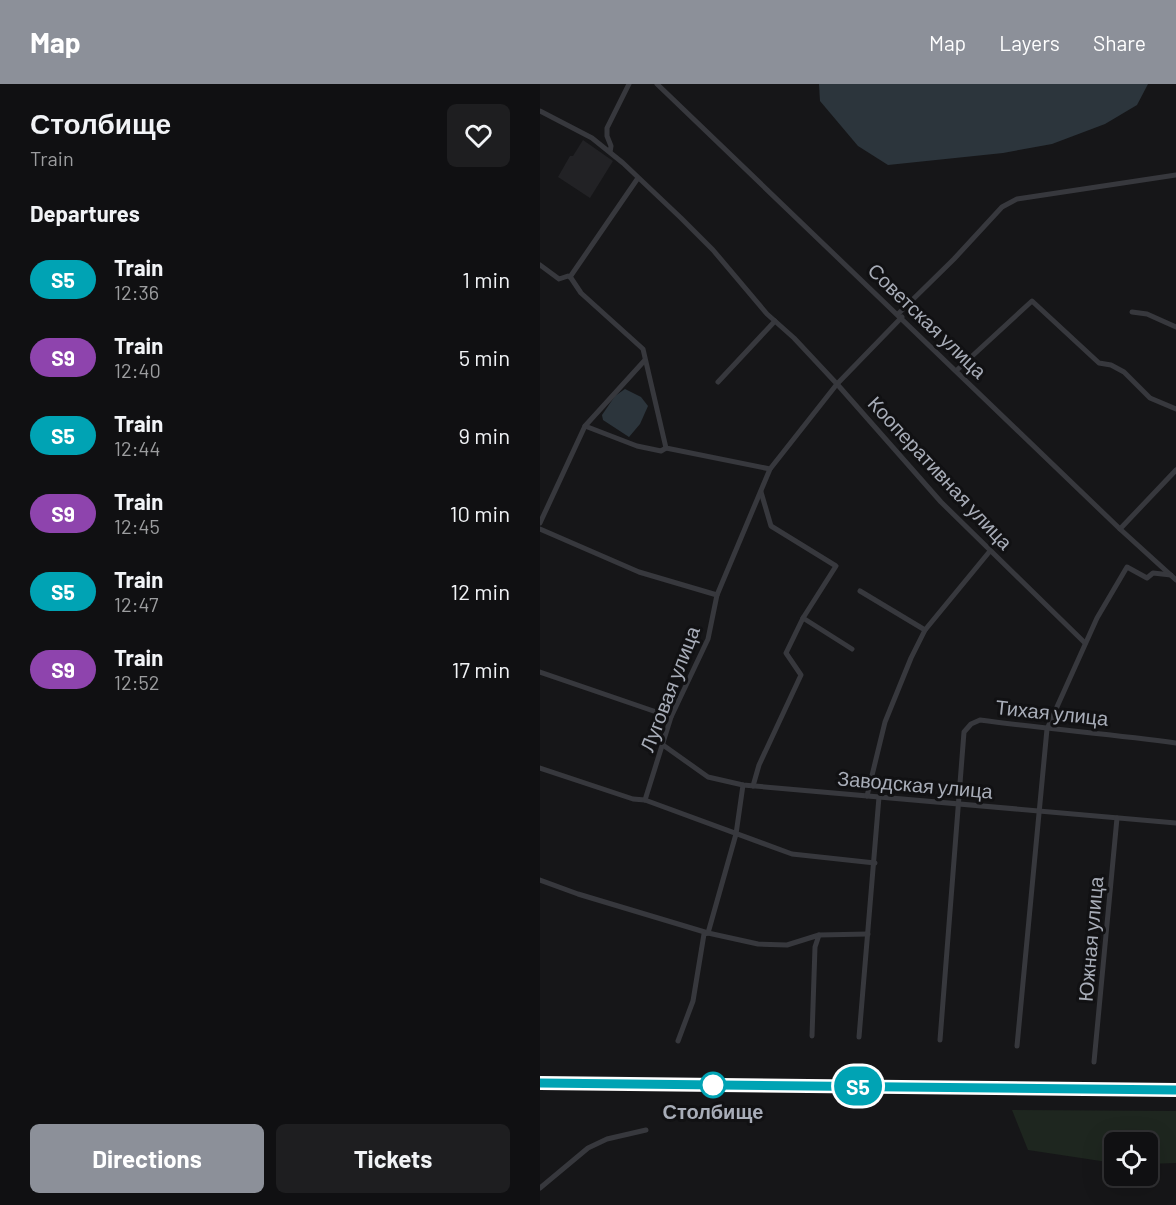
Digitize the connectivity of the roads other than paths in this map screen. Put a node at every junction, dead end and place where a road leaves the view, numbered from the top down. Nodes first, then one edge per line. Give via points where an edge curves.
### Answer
1 (629, 84) edge
2 (657, 84) edge
3 (540, 111) edge
4 (610, 152) junction
5 (1176, 175) edge
6 (638, 178) junction
7 (540, 264) edge
8 (570, 277) junction
9 (1132, 312) dead end
10 (900, 316) junction
11 (775, 321) junction
12 (1176, 327) edge
13 (645, 360) junction
14 (957, 370) junction
15 (718, 382) dead end
16 (837, 384) junction
17 (1176, 410) edge
18 (585, 426) junction
19 (666, 448) junction
20 (770, 468) junction
21 (1176, 470) edge
22 (761, 490) junction
23 (540, 523) edge
24 (540, 529) edge
25 (1120, 529) junction
26 (990, 551) junction
27 (1174, 575) edge
28 (860, 591) dead end
29 (717, 595) junction
30 (803, 618) junction
31 (925, 630) junction
32 (1085, 643) junction
33 (852, 649) dead end
34 (540, 672) edge
35 (671, 717) junction
36 (1047, 729) junction
37 (1176, 743) edge
38 (663, 745) junction
39 (540, 768) edge
40 (743, 785) junction
41 (753, 786) junction
42 (867, 796) junction
43 (879, 797) junction
44 (645, 800) junction
45 (959, 804) junction
46 (1040, 812) junction
47 (1117, 818) junction
48 (1176, 823) edge
49 (736, 834) junction
50 (875, 863) junction
51 (540, 880) edge
52 (708, 933) junction
53 (868, 934) junction
54 (819, 935) junction
55 (812, 1035) dead end
56 (859, 1037) dead end
57 (940, 1040) dead end
58 (678, 1041) dead end
59 (1017, 1046) dead end
60 (1094, 1062) dead end
61 (646, 1131) dead end
62 (540, 1188) edge

1 - 4 street via 607,128
2 - 10 street, Советская улица
3 - 4 street, Кооперативная улица via 577,128
4 - 6 street, Кооперативная улица
5 - 10 street, Луговая улица via 1017,199 1002,207
6 - 8 street
6 - 11 street, Кооперативная улица via 713,250
7 - 8 street via 559,279
8 - 13 street via 581,293 643,349
9 - 12 street via 1148,314
10 - 14 street, Советская улица
10 - 16 street, Луговая улица
11 - 15 street
11 - 16 street, Кооперативная улица
13 - 18 street
13 - 19 street
14 - 17 street via 1032,301 1099,363 1124,372 1150,398
14 - 25 street, Советская улица
16 - 20 street, Луговая улица
16 - 26 street, Кооперативная улица via 927,488
18 - 19 street via 637,446 661,451
18 - 23 street
19 - 20 street
20 - 22 street, Луговая улица
21 - 25 street
22 - 29 street, Луговая улица
22 - 30 street via 771,526 836,566
24 - 29 street via 639,572
25 - 27 street, Советская улица
26 - 31 street
26 - 32 street, Кооперативная улица
27 - 32 street via 1153,573 1147,578 1127,567
28 - 31 street
29 - 35 street, Луговая улица via 708,639
30 - 33 street
30 - 41 street via 786,653 801,675
31 - 42 street via 885,722
32 - 36 street
34 - 35 street
35 - 38 street, Луговая улица
36 - 37 street, Тихая улица
36 - 45 street, Тихая улица via 980,720 971,724 964,732
36 - 46 street
38 - 40 street, Заводская улица via 708,777
38 - 44 street, Луговая улица
39 - 44 street
40 - 41 street, Заводская улица
40 - 49 street
41 - 42 street, Заводская улица
42 - 43 street, Заводская улица
43 - 45 street, Заводская улица
43 - 50 street
44 - 49 street
45 - 46 street, Заводская улица
45 - 57 street, Тихая улица
46 - 47 street, Заводская улица
46 - 59 street
47 - 48 street, Заводская улица
47 - 60 street, Южная улица
49 - 50 street via 792,854
49 - 52 street
50 - 53 street
51 - 52 street
52 - 54 street via 758,944 787,945
52 - 58 street via 704,934 693,1001
53 - 54 street
53 - 56 street
54 - 55 street via 815,947
61 - 62 street via 607,1139 588,1148

